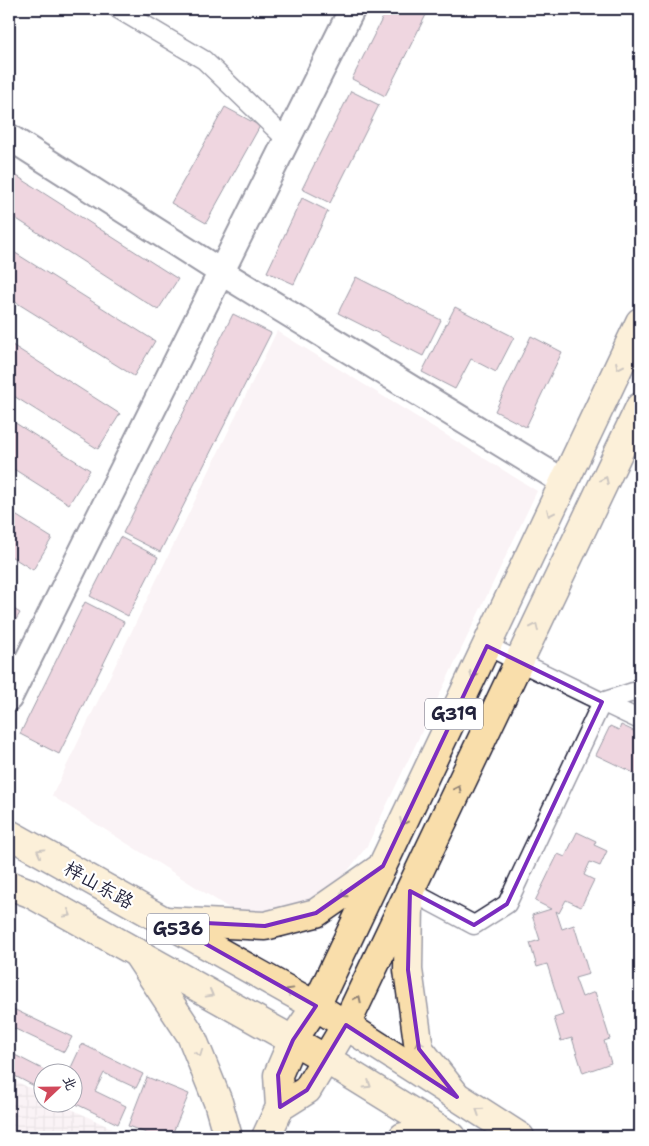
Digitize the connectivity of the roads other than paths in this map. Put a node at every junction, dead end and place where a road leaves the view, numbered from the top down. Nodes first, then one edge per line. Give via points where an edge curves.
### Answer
1 (118, 9) edge
2 (352, 9) edge
3 (9, 137) edge
4 (286, 140) junction
5 (221, 272) junction
6 (640, 324) edge
7 (640, 407) edge
8 (564, 482) junction
9 (486, 646) junction
10 (519, 661) junction
11 (640, 695) edge
12 (9, 698) edge
13 (602, 702) junction
14 (640, 720) edge
15 (9, 834) edge
16 (383, 866) junction
17 (9, 885) edge
18 (410, 890) junction
19 (164, 921) junction
20 (136, 952) junction
21 (316, 1006) junction
22 (346, 1025) junction
23 (293, 1040) junction
24 (326, 1059) junction
25 (456, 1096) junction
26 (280, 1107) junction
27 (446, 1134) edge
28 (228, 1137) edge
29 (266, 1137) edge
30 (403, 1137) edge
31 (520, 1137) edge

1 - 4 street via 204,60
2 - 4 street
3 - 5 street
4 - 5 street
5 - 8 street
5 - 12 street
6 -> 8 main road, G319
10 -> 7 main road, G319
8 -> 9 main road, G319
9 - 10 street
9 -> 16 main road, G319
10 - 13 street
18 -> 10 main road, G319
11 - 13 street via 632,692
13 - 14 street
13 - 18 street via 507,904 474,926
19 -> 15 main road, 梓山东路 / G536
16 -> 19 main road via 316,913 265,926
16 - 21 main road, G319
17 -> 20 main road, G536 via 30,893
22 -> 18 main road, G319
25 -> 18 main road via 419,1048 408,970
21 -> 19 main road, 梓山东路 / G536
20 -> 23 main road, G536
20 -> 28 main road via 191,1035 218,1102
21 - 22 main road, 梓山东路 / G536
21 - 23 main road, G319
22 - 24 main road, G319
22 - 25 main road, G536
23 - 24 main road, G536
23 - 26 main road, G319 via 278,1075
24 - 26 main road, G319 via 307,1090
24 -> 27 main road, G536
31 -> 25 main road, G536
26 - 29 main road, G319
27 - 30 main road

